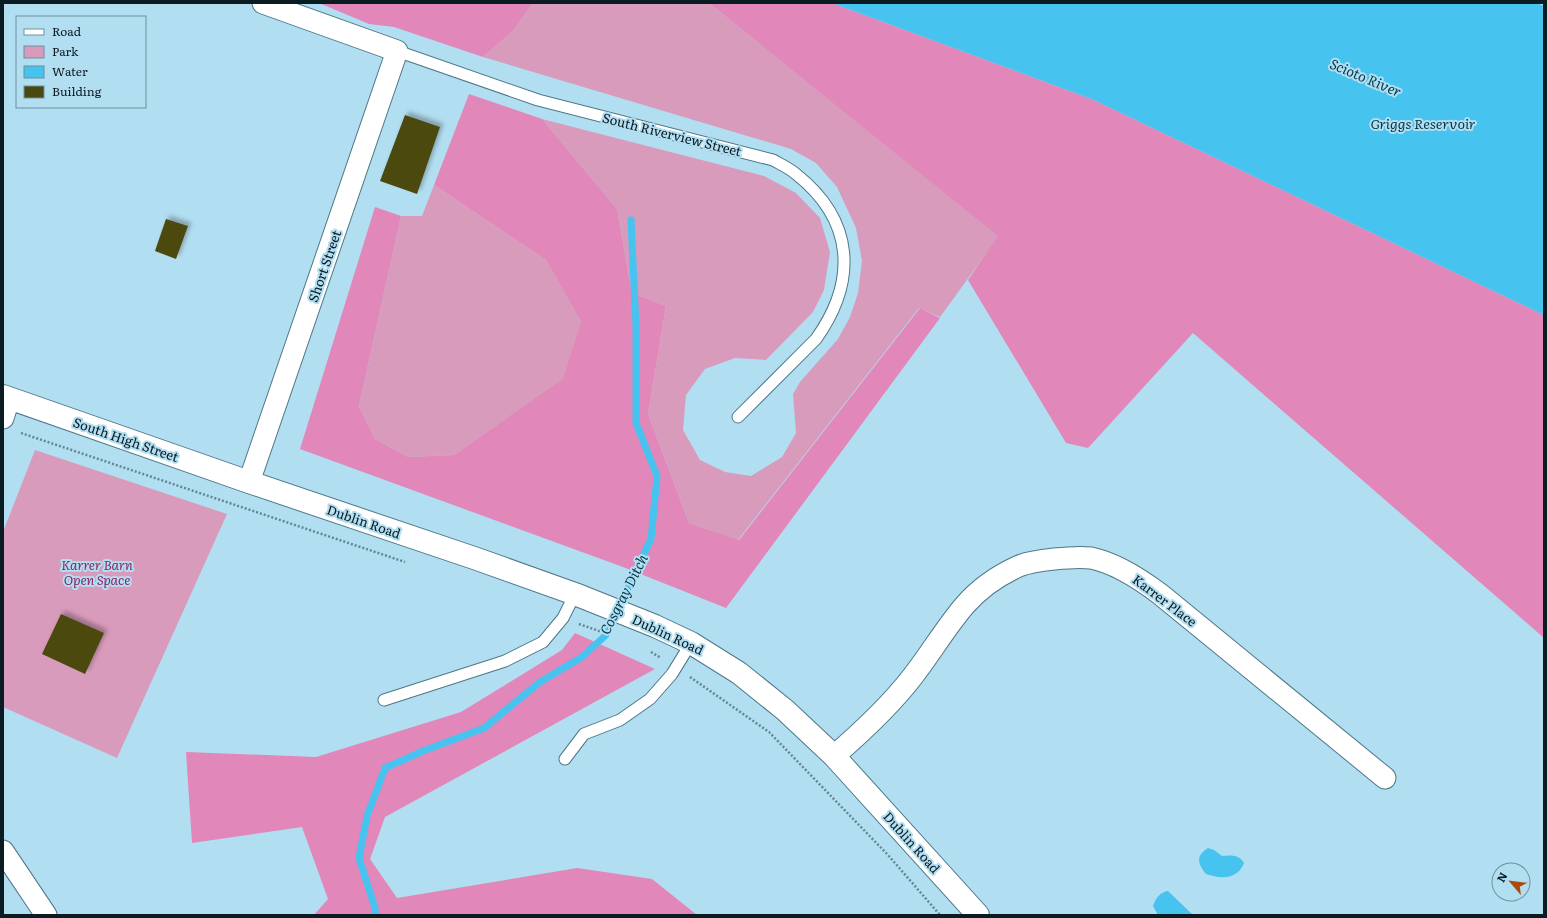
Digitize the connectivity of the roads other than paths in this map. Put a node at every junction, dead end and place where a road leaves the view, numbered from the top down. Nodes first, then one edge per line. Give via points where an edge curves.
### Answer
1 (263, 3) edge
2 (397, 51) junction
3 (5, 404) edge
4 (738, 417) dead end
5 (249, 482) junction
6 (585, 598) junction
7 (691, 643) junction
8 (384, 700) dead end
9 (834, 756) junction
10 (565, 759) dead end
11 (1385, 778) dead end
12 (3, 851) edge
13 (46, 915) edge
14 (978, 915) edge

1 - 2 street, South Riverview Street
2 - 4 lane, South Riverview Street via 538,100 773,160 795,173 817,193 830,210 844,250 844,276 838,300 827,324 816,338
2 - 5 street, Short Street
3 - 5 main road, South High Street
5 - 6 main road, Dublin Road
6 - 7 main road, Dublin Road
6 - 8 lane via 563,618 543,642 505,661
7 - 9 main road, Dublin Road via 739,673 785,710
7 - 10 lane via 677,667 650,699 620,720 584,734
9 - 11 street, Karrer Place via 879,716 912,677 966,604 992,581 1020,566 1060,558 1091,558 1137,577 1160,594
9 - 14 main road, Dublin Road
12 - 13 street

